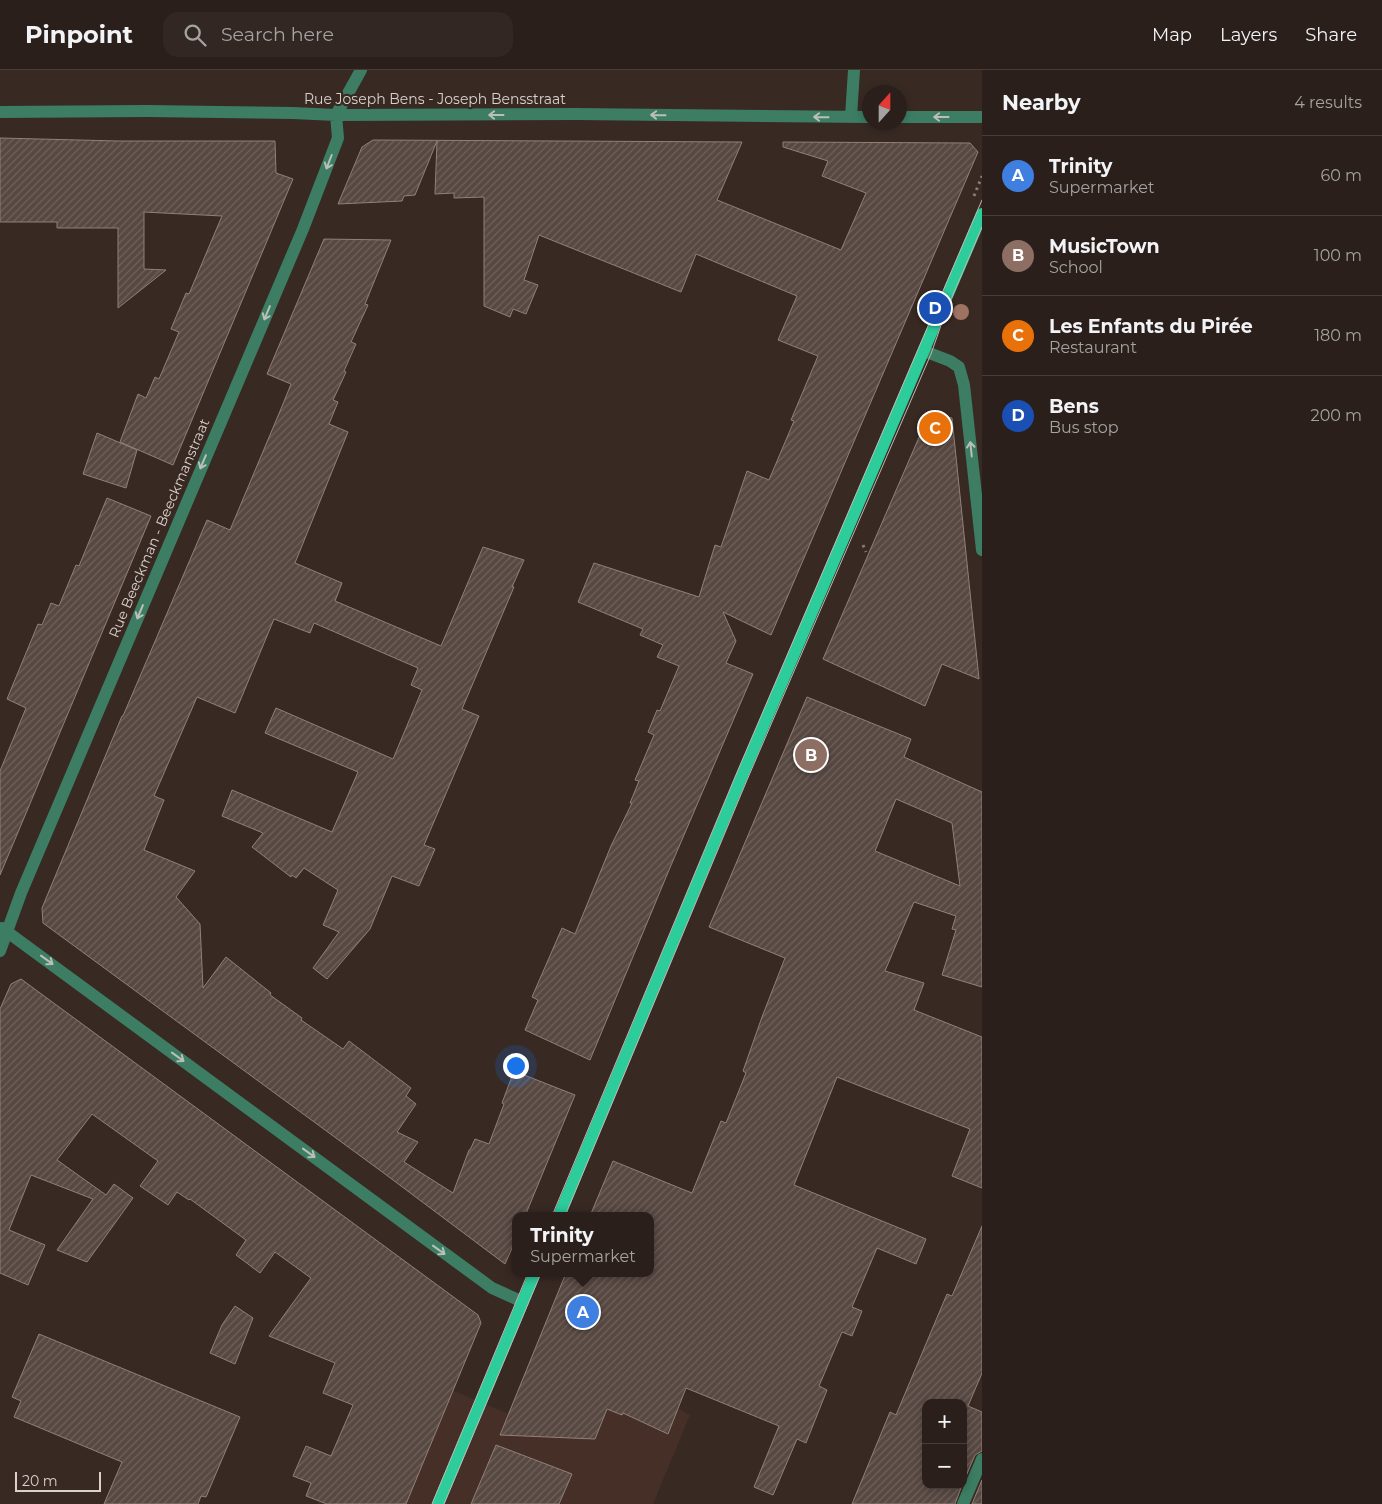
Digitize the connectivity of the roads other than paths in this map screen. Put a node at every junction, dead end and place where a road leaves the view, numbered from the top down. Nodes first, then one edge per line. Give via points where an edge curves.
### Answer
1 (361, 70) edge
2 (854, 70) edge
3 (0, 112) edge
4 (336, 116) junction
5 (851, 117) junction
6 (862, 117) edge
7 (907, 117) edge
8 (982, 117) edge
9 (982, 214) edge
10 (924, 351) junction
11 (982, 550) edge
12 (4, 929) edge
13 (0, 951) edge
14 (560, 1212) edge
15 (533, 1277) edge
16 (523, 1302) junction
17 (982, 1459) edge
18 (438, 1504) edge
19 (963, 1504) edge

1 - 4 street
2 - 5 street
3 - 4 street, Rue Joseph Bens - Joseph Bensstraat via 148,111
5 -> 4 street, Rue Joseph Bens - Joseph Bensstraat
4 -> 12 street, Rue Beeckman - Beeckmanstraat via 338,138 303,229
5 - 6 street, Rue Joseph Bens - Joseph Bensstraat
8 -> 7 street
9 - 10 main road
11 -> 10 street via 964,384 959,367
10 - 14 main road
12 - 13 street, Rue Beeckman - Beeckmanstraat
12 -> 16 street via 492,1288
15 - 16 main road
16 - 18 main road
17 - 19 street

